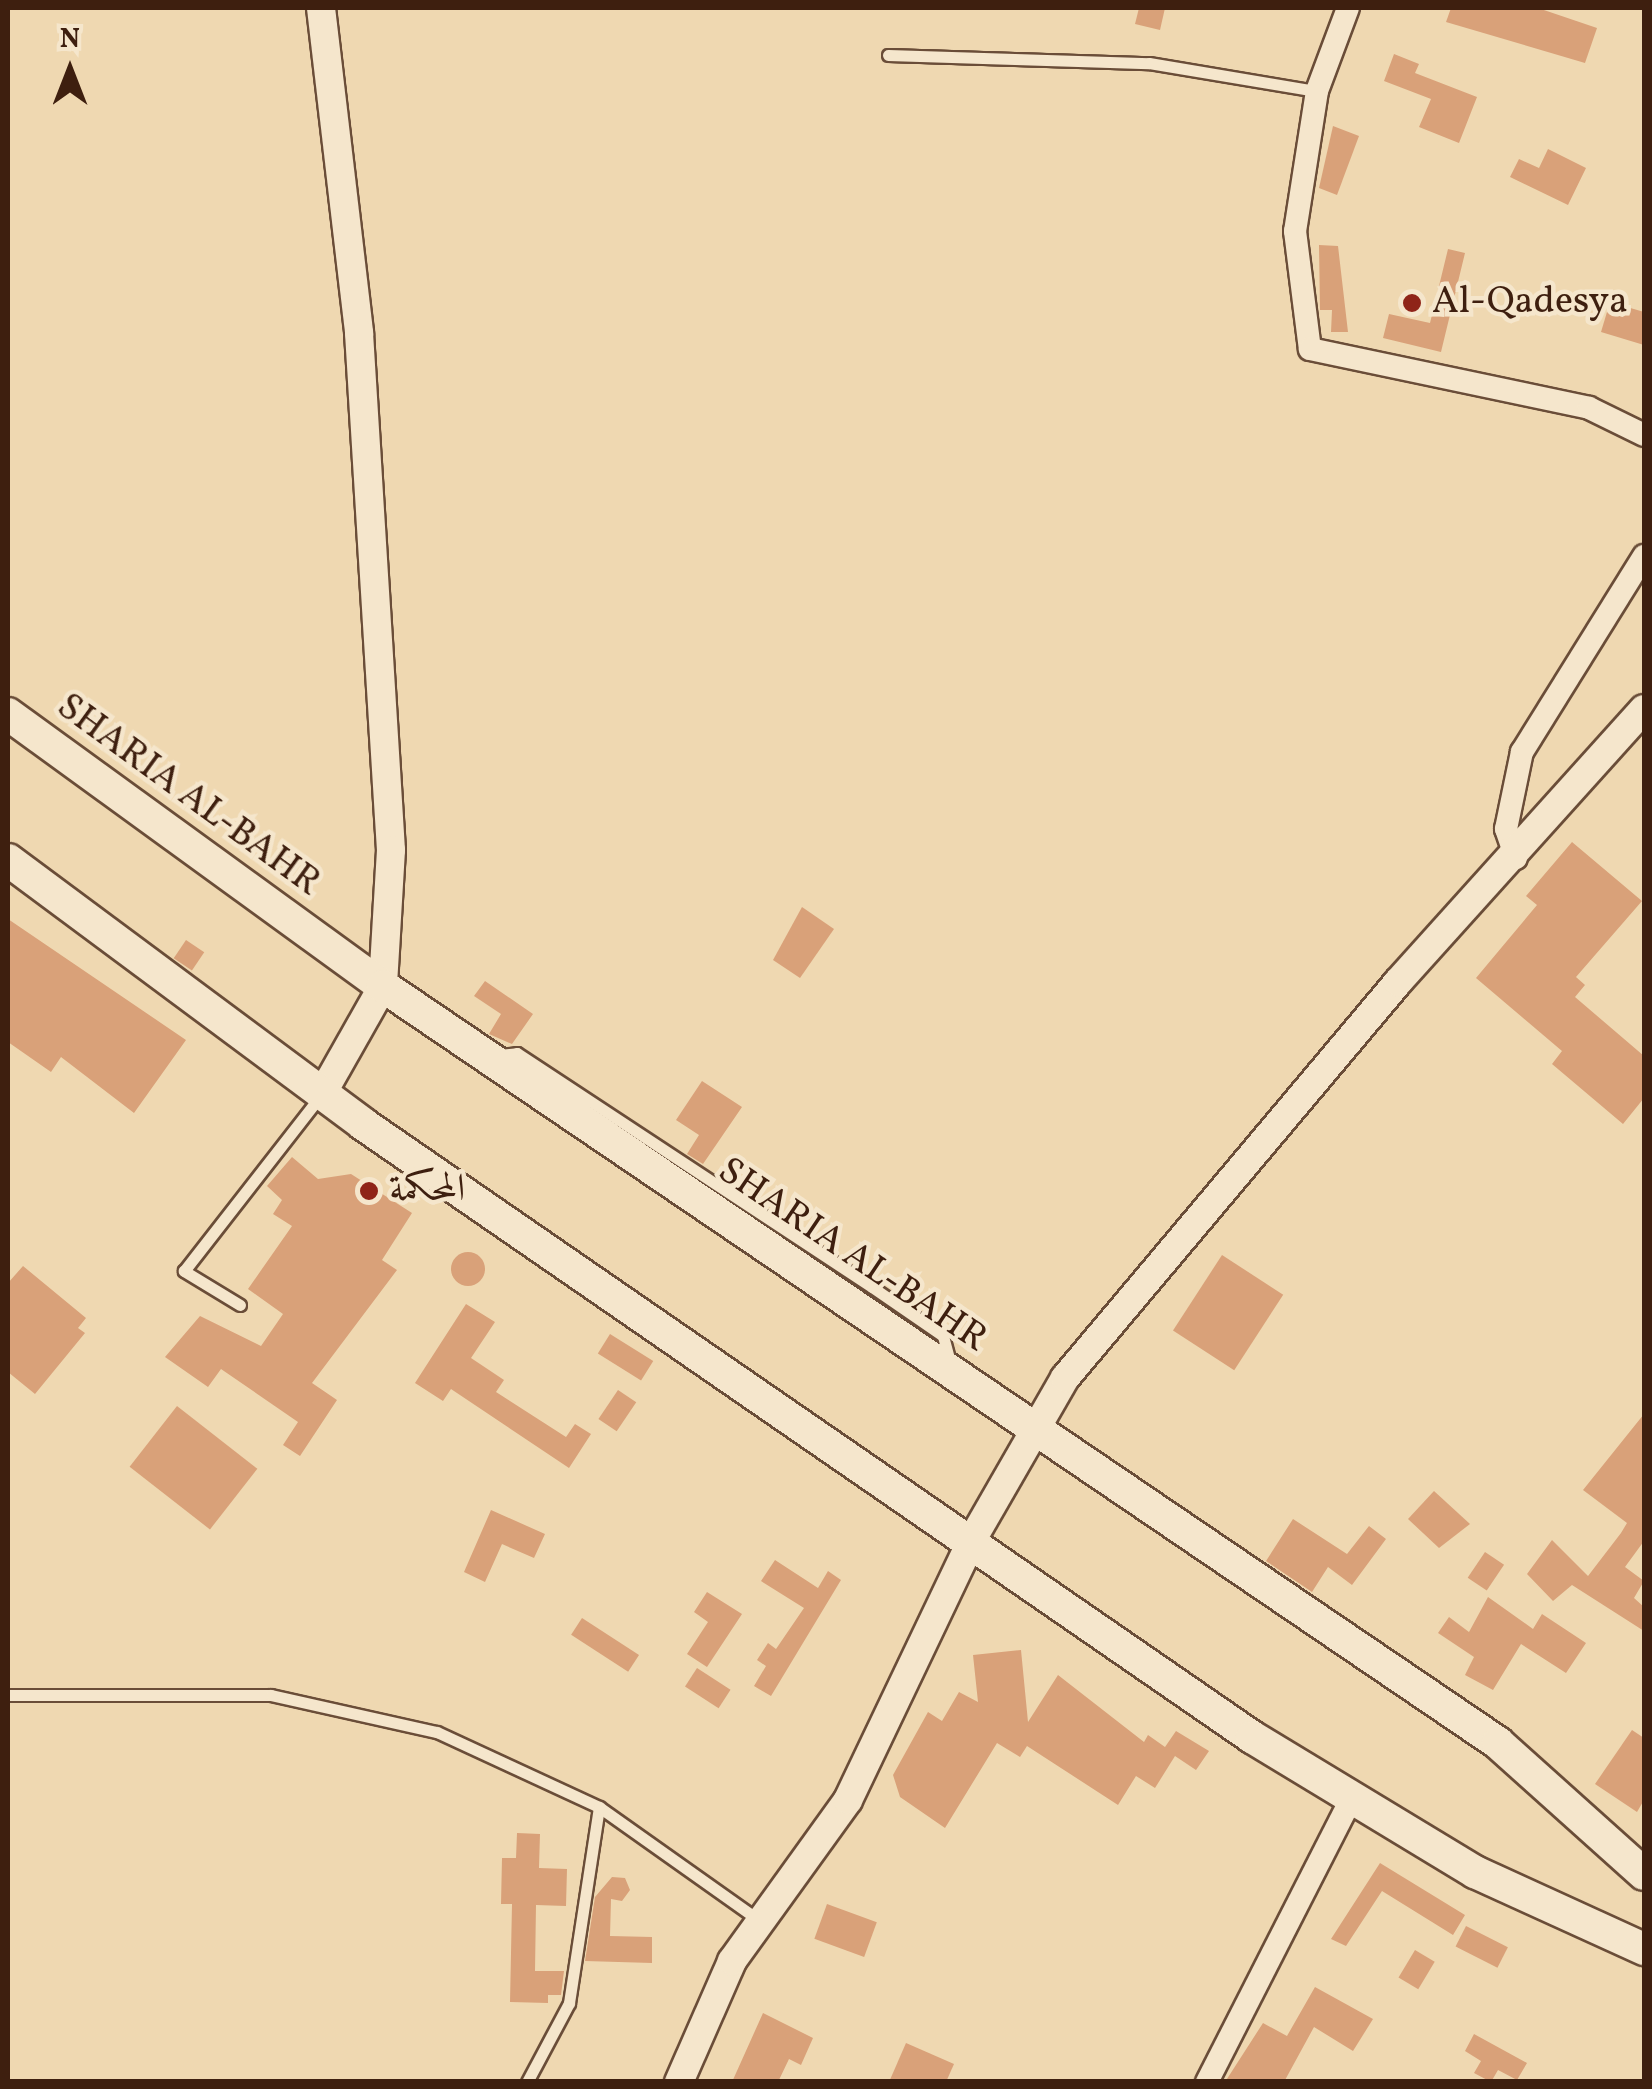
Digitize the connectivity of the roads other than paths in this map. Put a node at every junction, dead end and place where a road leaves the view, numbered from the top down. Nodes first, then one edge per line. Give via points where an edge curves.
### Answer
1 (321, 8) edge
2 (1348, 8) edge
3 (888, 55) dead end
4 (1317, 91) junction
5 (1644, 436) edge
6 (1644, 556) edge
7 (1644, 710) edge
8 (8, 714) edge
9 (1516, 858) junction
10 (8, 860) edge
11 (382, 986) junction
12 (324, 1092) junction
13 (240, 1305) dead end
14 (1034, 1428) junction
15 (973, 1538) junction
16 (8, 1695) edge
17 (1352, 1797) junction
18 (599, 1807) junction
19 (1644, 1874) edge
20 (760, 1920) junction
21 (1644, 1949) edge
22 (527, 2082) edge
23 (678, 2082) edge
24 (1207, 2082) edge

1 - 11 street via 359,333 386,700 391,916
2 - 4 street
3 - 4 lane via 1149,63
4 - 5 street via 1295,230 1310,349 1589,408
6 - 9 street via 1522,752 1506,829
7 - 9 street
8 - 11 main road, SHARIA AL-BAHR
9 - 14 street via 1398,982 1114,1314
10 - 12 main road
11 - 12 street
11 - 14 main road, SHARIA AL-BAHR
12 - 13 lane via 184,1271
12 - 15 main road
14 - 15 street
14 - 19 main road, SHARIA AL-BAHR via 1498,1743
15 - 17 main road via 1252,1737
15 - 20 street via 848,1800
16 - 18 lane via 270,1696 437,1732
17 - 21 main road via 1475,1872
17 - 24 street
18 - 20 lane
18 - 22 lane via 568,2003
20 - 23 street via 732,1962

